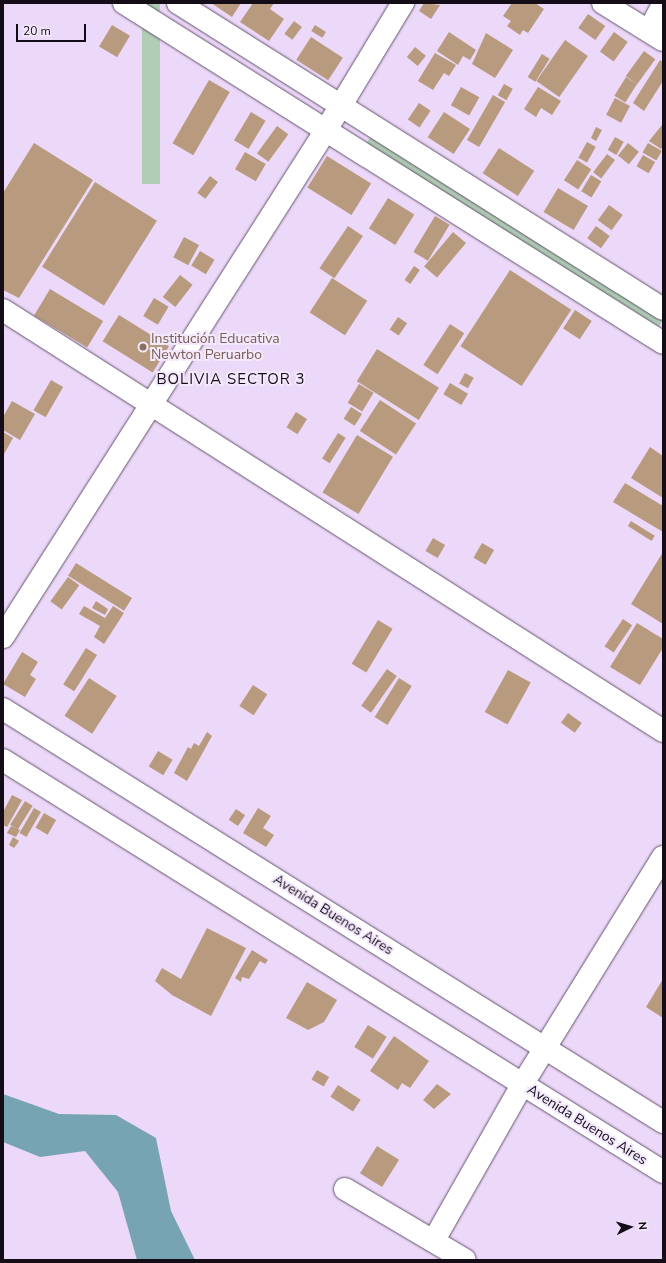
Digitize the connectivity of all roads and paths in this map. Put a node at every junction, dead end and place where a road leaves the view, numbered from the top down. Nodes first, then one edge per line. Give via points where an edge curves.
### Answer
1 (124, 3) edge
2 (178, 3) edge
3 (403, 3) edge
4 (603, 3) edge
5 (663, 5) edge
6 (656, 35) edge
7 (341, 105) junction
8 (326, 130) junction
9 (663, 309) edge
10 (3, 310) edge
11 (663, 343) edge
12 (151, 404) junction
13 (3, 637) edge
14 (3, 709) edge
15 (663, 731) edge
16 (3, 760) edge
17 (663, 857) edge
18 (545, 1048) junction
19 (522, 1085) junction
20 (663, 1122) edge
21 (663, 1172) edge
22 (344, 1189) dead end
23 (434, 1240) junction
24 (465, 1260) edge

1 - 8 street
2 - 7 street
3 - 7 street
4 - 6 street
5 - 6 street
7 - 8 street
7 - 9 street
8 - 11 street
8 - 12 street
10 - 12 street
12 - 13 street
12 - 15 street
14 - 18 street, Avenida Buenos Aires
16 - 19 street, Avenida Buenos Aires
17 - 18 street
18 - 19 street
18 - 20 street, Avenida Buenos Aires
19 - 21 street, Avenida Buenos Aires
19 - 23 street
22 - 23 street
23 - 24 street

